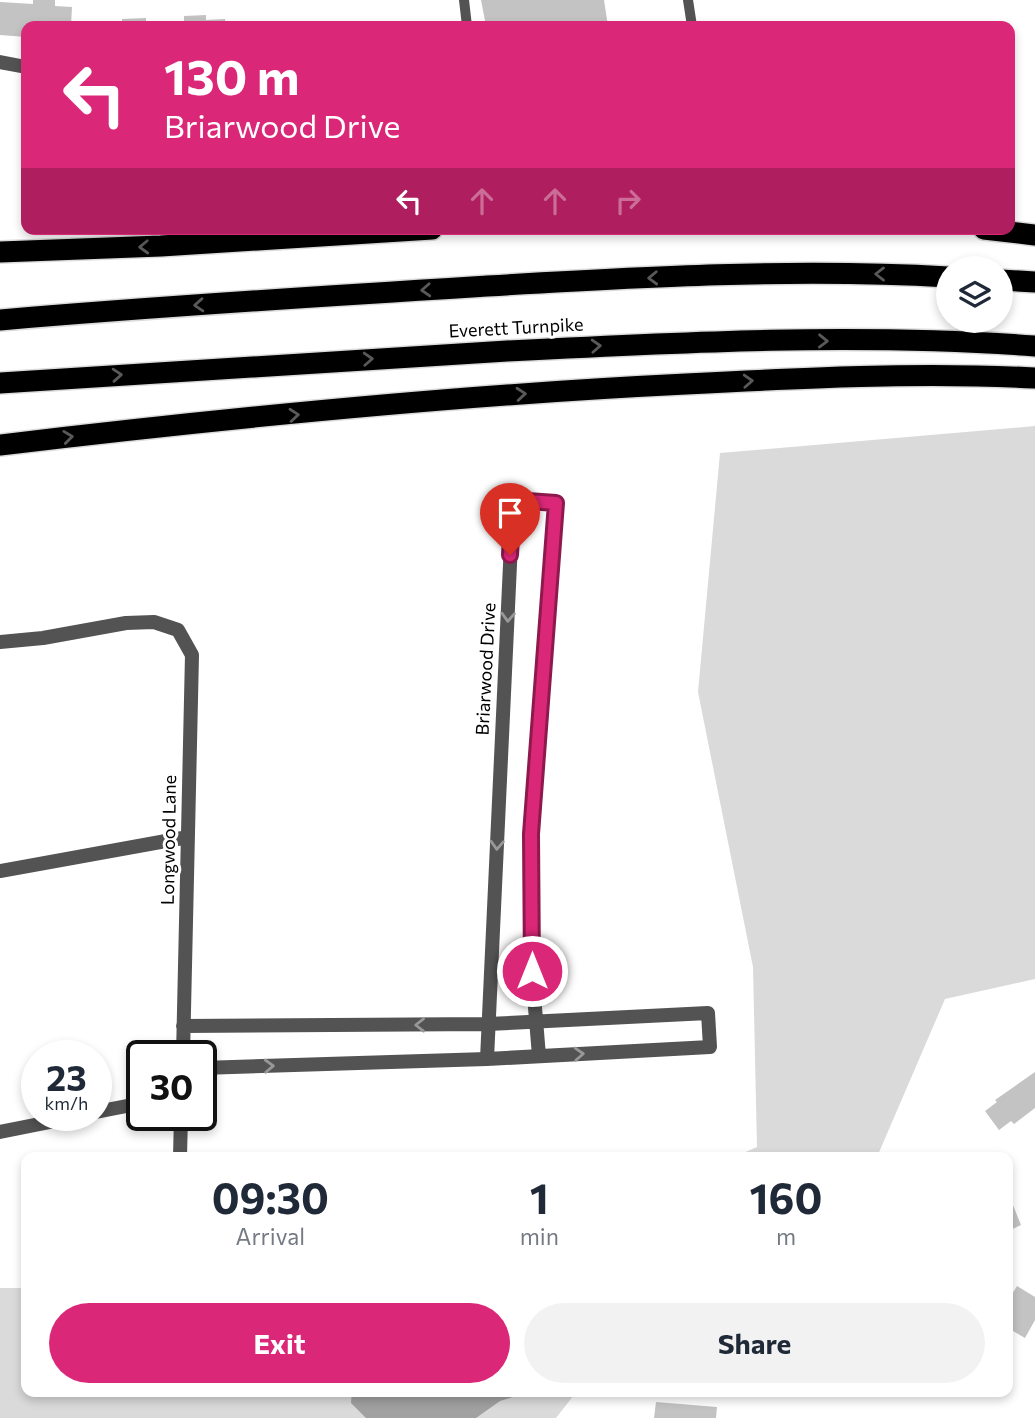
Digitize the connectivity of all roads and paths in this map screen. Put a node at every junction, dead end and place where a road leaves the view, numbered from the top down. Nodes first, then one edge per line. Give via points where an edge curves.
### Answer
1 (464, 0) edge
2 (688, 0) edge
3 (466, 21) edge
4 (691, 21) edge
5 (0, 62) edge
6 (21, 66) edge
7 (1015, 232) edge
8 (1035, 234) edge
9 (336, 235) edge
10 (0, 252) edge
11 (936, 276) edge
12 (1013, 281) edge
13 (1035, 282) edge
14 (0, 320) edge
15 (1035, 346) edge
16 (1035, 379) edge
17 (0, 383) edge
18 (0, 445) edge
19 (0, 642) edge
20 (188, 837) junction
21 (0, 871) edge
22 (536, 1022) junction
23 (488, 1024) junction
24 (183, 1026) junction
25 (183, 1040) edge
26 (539, 1056) junction
27 (486, 1059) junction
28 (217, 1067) edge
29 (21, 1128) edge
30 (181, 1131) edge
31 (0, 1132) edge
32 (180, 1152) edge

1 - 3 lane
2 - 4 lane
5 - 6 street
7 - 8 highway
9 -> 10 highway
11 -> 14 highway via 594,280
12 - 13 highway
17 -> 15 highway, Everett Turnpike via 731,340
18 -> 16 highway via 397,405 632,387 873,376
19 - 20 street, Longwood Lane via 126,623 154,622 178,630 192,655
20 - 21 street
20 - 24 street, Longwood Lane
22 - 23 street
22 -> 23 street, Briarwood Drive via 531,834 556,503 513,500
22 - 26 street, Briarwood Drive
26 -> 22 street via 710,1047 708,1013
23 -> 24 street
23 - 27 street, Briarwood Drive
24 - 25 street, Longwood Lane
26 - 27 street
28 -> 27 street
29 - 31 street
30 - 32 street

